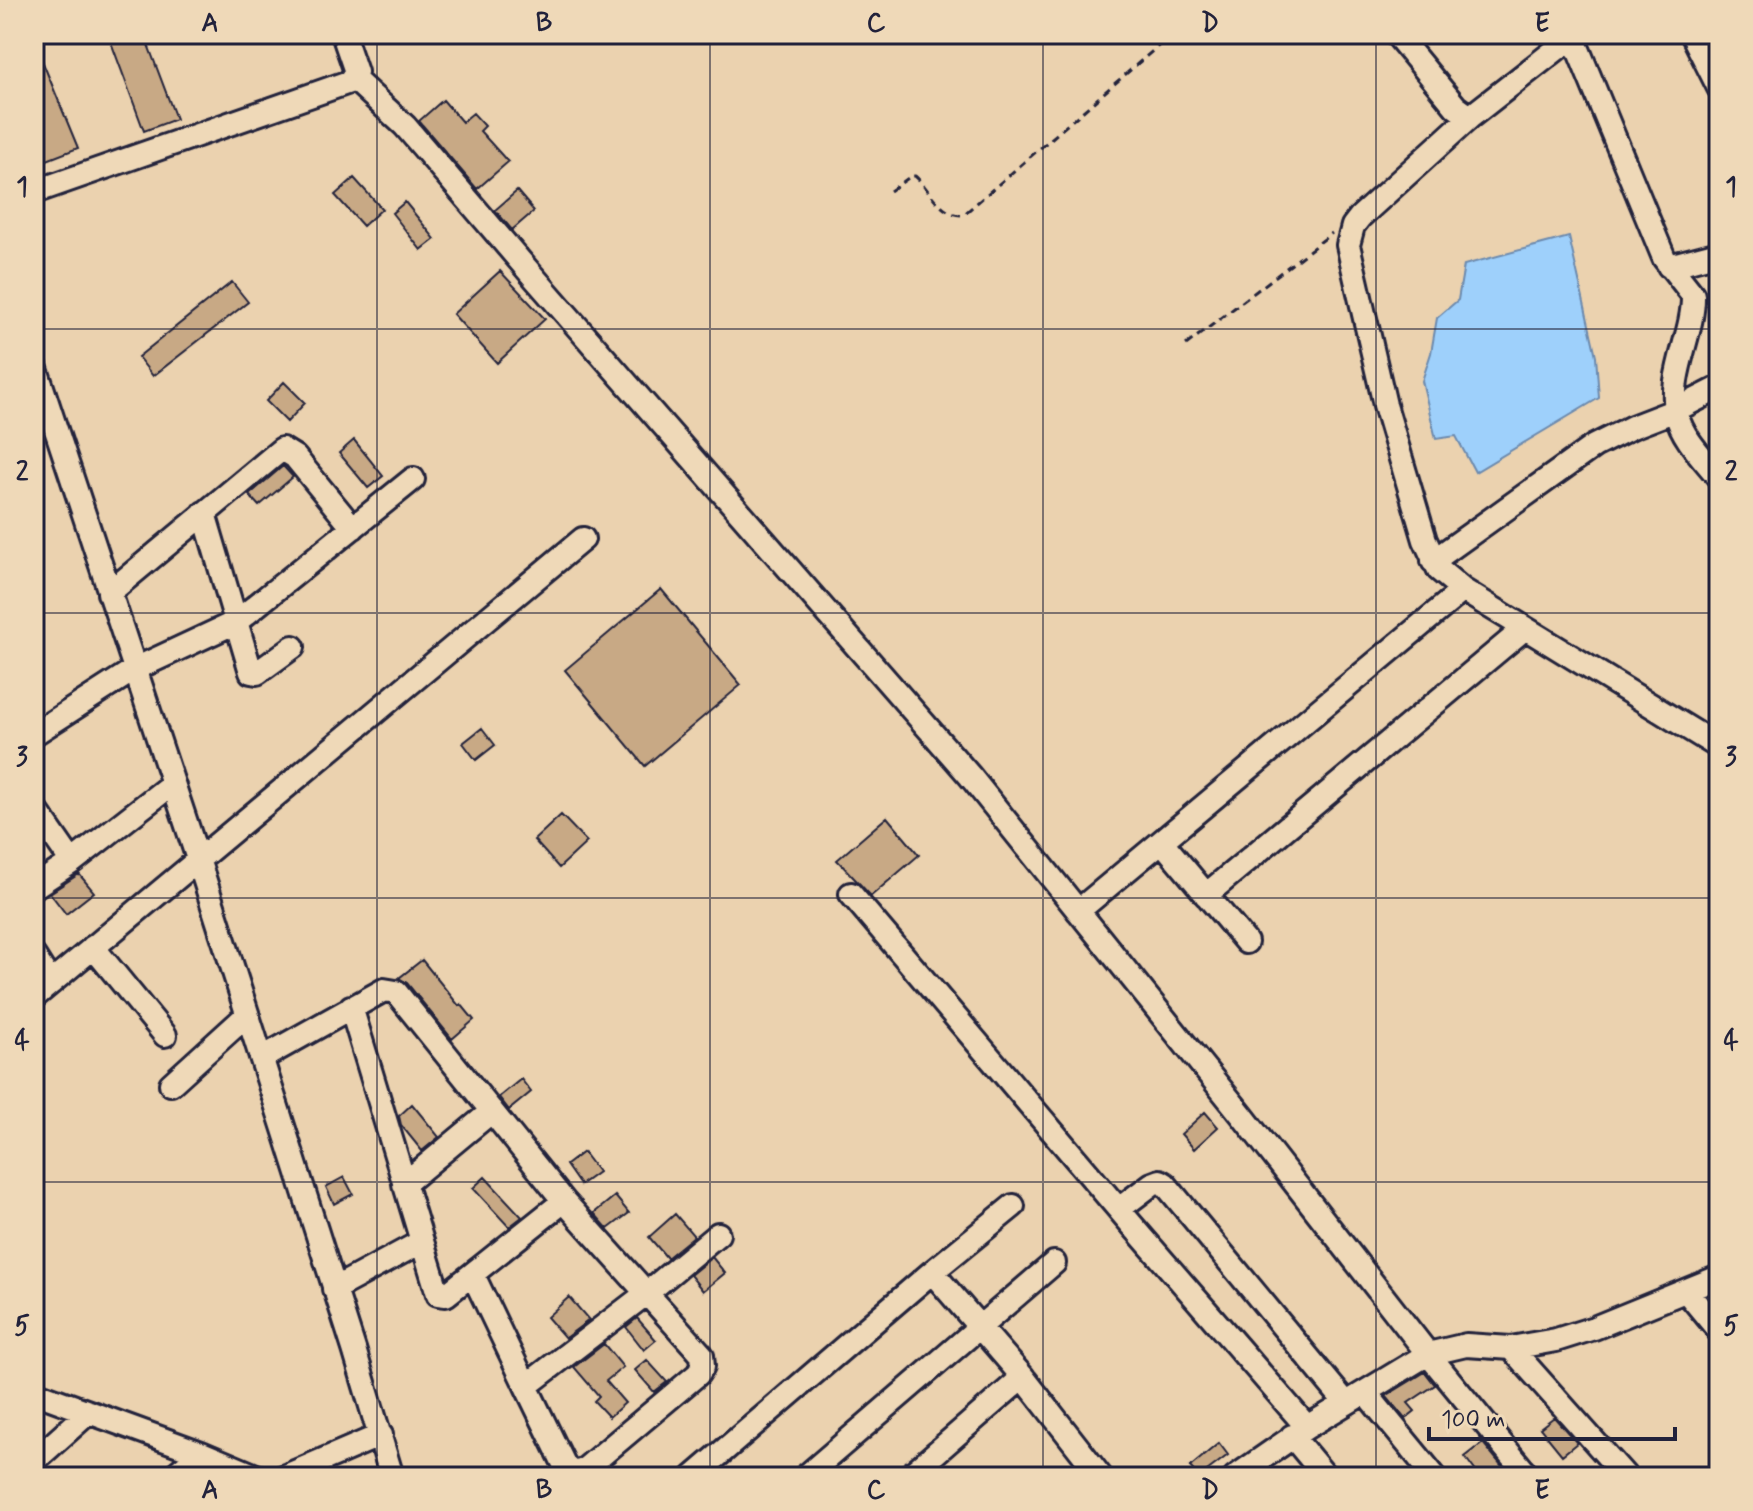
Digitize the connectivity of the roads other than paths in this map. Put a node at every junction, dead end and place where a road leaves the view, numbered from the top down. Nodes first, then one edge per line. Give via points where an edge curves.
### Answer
1 (343, 34) edge
2 (1396, 34) edge
3 (1692, 34) edge
4 (1575, 36) edge
5 (353, 78) junction
6 (1719, 88) edge
7 (1470, 117) junction
8 (34, 192) edge
9 (1719, 253) edge
10 (1669, 266) junction
11 (36, 374) edge
12 (1719, 388) edge
13 (1676, 410) junction
14 (1719, 478) edge
15 (413, 479) dead end
16 (204, 513) junction
17 (353, 528) junction
18 (583, 539) dead end
19 (1433, 561) junction
20 (1463, 590) junction
21 (109, 593) junction
22 (236, 622) junction
23 (1524, 629) junction
24 (293, 647) dead end
25 (135, 669) junction
26 (34, 734) edge
27 (1719, 747) edge
28 (172, 784) junction
29 (34, 807) edge
30 (1162, 842) junction
31 (198, 859) junction
32 (72, 862) junction
33 (34, 887) edge
34 (851, 894) dead end
35 (1206, 895) junction
36 (1078, 911) junction
37 (1246, 942) dead end
38 (93, 947) junction
39 (34, 956) edge
40 (42, 990) edge
41 (351, 1007) junction
42 (247, 1015) junction
43 (165, 1035) dead end
44 (262, 1058) junction
45 (171, 1084) dead end
46 (492, 1111) junction
47 (404, 1184) junction
48 (564, 1201) junction
49 (1013, 1206) dead end
50 (1119, 1209) junction
51 (718, 1234) dead end
52 (421, 1242) junction
53 (1054, 1263) dead end
54 (932, 1272) junction
55 (473, 1275) junction
56 (1719, 1277) edge
57 (334, 1289) junction
58 (1686, 1291) junction
59 (647, 1293) junction
60 (980, 1326) junction
61 (1719, 1331) edge
62 (1511, 1348) junction
63 (1428, 1354) junction
64 (1023, 1377) junction
65 (526, 1386) junction
66 (34, 1392) edge
67 (1355, 1397) junction
68 (89, 1412) junction
69 (1300, 1432) junction
70 (381, 1435) junction
71 (201, 1453) junction
72 (34, 1461) edge
73 (914, 1475) edge
74 (172, 1477) edge
75 (258, 1477) edge
76 (283, 1477) edge
77 (392, 1477) edge
78 (693, 1477) edge
79 (805, 1477) edge
80 (1101, 1477) edge
81 (1235, 1477) edge
82 (1326, 1477) edge
83 (1435, 1477) edge
84 (1529, 1477) edge
85 (1626, 1477) edge

1 - 5 street via 355,64
2 - 7 street
3 - 6 street
4 - 7 street
4 - 10 street
5 - 8 street
5 - 36 street via 405,126 970,776
7 - 19 street via 1372,205 1352,230 1348,245 1385,405
9 - 10 street
10 - 13 street via 1693,295
11 - 21 street
12 - 13 street
13 - 14 street via 1686,434
13 - 19 street via 1594,446
15 - 17 street
16 - 17 street via 282,449 295,457
16 - 21 street
16 - 22 street
17 - 22 street
18 - 31 street
19 - 20 street
20 - 23 street
20 - 30 street
21 - 25 street
22 - 24 street via 252,673
22 - 25 street
23 - 27 street
23 - 35 street
25 - 26 street
25 - 28 street
28 - 31 street
28 - 32 street
29 - 32 street
30 - 35 street
30 - 36 street
31 - 38 street
31 - 42 street
32 - 33 street
34 - 50 street
35 - 37 street
36 - 63 street
38 - 40 street
38 - 43 street
39 - 40 street
41 - 44 street
41 - 46 street via 384,990 396,992
41 - 47 street
42 - 44 street
42 - 45 street
44 - 57 street
46 - 47 street
46 - 48 street
47 - 52 street
48 - 55 street
48 - 59 street
49 - 54 street
50 - 67 street via 1152,1184 1165,1184
50 - 69 street
51 - 59 street
52 - 55 street via 441,1296
52 - 57 street
53 - 60 street
54 - 60 street
54 - 78 street
55 - 65 street
56 - 58 street
57 - 70 street
58 - 61 street
58 - 62 street via 1594,1328
59 - 65 street
59 - 65 street via 702,1355 703,1366 585,1469 573,1472 565,1466
60 - 64 street
60 - 79 street
62 - 63 street via 1466,1345
62 - 85 street
63 - 67 street
63 - 84 street
64 - 73 street
64 - 80 street
66 - 68 street
67 - 69 street
67 - 83 street
68 - 71 street
68 - 72 street
69 - 81 street
69 - 82 street
70 - 76 street
70 - 77 street
71 - 74 street
71 - 75 street

